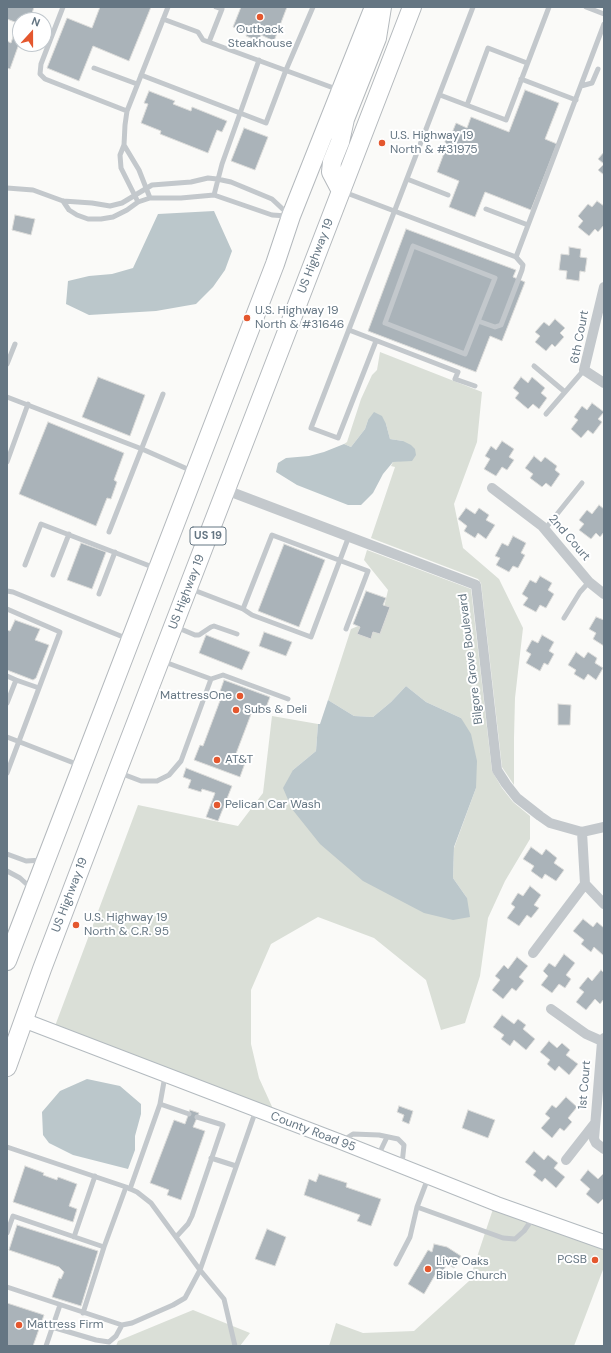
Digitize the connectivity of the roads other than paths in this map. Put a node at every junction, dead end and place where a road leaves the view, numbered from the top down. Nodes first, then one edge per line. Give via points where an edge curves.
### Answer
1 (63, 7) edge
2 (168, 7) edge
3 (216, 7) edge
4 (313, 7) edge
5 (374, 7) edge
6 (382, 7) edge
7 (412, 7) edge
8 (473, 7) edge
9 (549, 7) edge
10 (586, 7) edge
11 (604, 14) edge
12 (163, 19) junction
13 (604, 24) edge
14 (603, 33) edge
15 (209, 42) junction
16 (259, 60) junction
17 (527, 63) junction
18 (94, 68) dead end
19 (598, 69) dead end
20 (286, 70) junction
21 (141, 75) junction
22 (521, 79) junction
23 (137, 84) junction
24 (581, 86) junction
25 (342, 91) junction
26 (440, 95) junction
27 (576, 100) junction
28 (467, 105) junction
29 (127, 111) junction
30 (240, 112) junction
31 (124, 145) junction
32 (217, 179) junction
33 (407, 179) junction
34 (7, 188) edge
35 (146, 188) junction
36 (342, 191) junction
37 (134, 195) junction
38 (214, 195) junction
39 (448, 195) dead end
40 (150, 198) junction
41 (63, 201) junction
42 (138, 202) junction
43 (486, 209) dead end
44 (395, 212) junction
45 (291, 216) junction
46 (528, 225) junction
47 (516, 257) junction
48 (604, 288) edge
49 (478, 321) junction
50 (349, 330) junction
51 (376, 341) junction
52 (15, 344) dead end
53 (7, 364) edge
54 (534, 366) dead end
55 (584, 370) junction
56 (604, 384) edge
57 (474, 386) dead end
58 (565, 392) junction
59 (163, 394) dead end
60 (7, 397) edge
61 (28, 404) junction
62 (546, 414) dead end
63 (142, 449) junction
64 (7, 462) edge
65 (195, 472) junction
66 (582, 483) dead end
67 (492, 488) dead end
68 (226, 490) junction
69 (546, 529) junction
70 (109, 532) dead end
71 (69, 534) junction
72 (349, 536) junction
73 (115, 552) junction
74 (340, 560) junction
75 (25, 565) dead end
76 (158, 569) junction
77 (53, 575) dead end
78 (589, 582) junction
79 (188, 588) junction
80 (7, 592) edge
81 (99, 594) dead end
82 (604, 594) edge
83 (7, 609) edge
84 (243, 609) junction
85 (564, 618) dead end
86 (174, 626) junction
87 (346, 630) dead end
88 (237, 634) dead end
89 (131, 640) junction
90 (160, 660) junction
91 (7, 676) edge
92 (211, 679) junction
93 (16, 680) junction
94 (39, 688) junction
95 (288, 699) dead end
96 (7, 703) edge
97 (7, 736) edge
98 (19, 741) junction
99 (82, 766) junction
100 (117, 772) junction
101 (7, 773) edge
102 (604, 827) edge
103 (582, 832) junction
104 (7, 854) edge
105 (46, 860) junction
106 (7, 871) edge
107 (585, 884) junction
108 (33, 891) junction
109 (604, 904) edge
110 (533, 953) dead end
111 (7, 961) edge
112 (551, 1009) dead end
113 (24, 1020) junction
114 (603, 1041) edge
115 (7, 1067) edge
116 (165, 1075) junction
117 (160, 1104) junction
118 (256, 1110) junction
119 (189, 1114) dead end
120 (197, 1117) dead end
121 (595, 1123) junction
122 (387, 1137) junction
123 (341, 1142) junction
124 (7, 1146) edge
125 (604, 1149) edge
126 (377, 1157) junction
127 (212, 1158) junction
128 (566, 1160) dead end
129 (236, 1166) junction
130 (402, 1168) junction
131 (95, 1176) junction
132 (428, 1178) junction
133 (128, 1188) junction
134 (418, 1207) junction
135 (533, 1217) junction
136 (7, 1233) edge
137 (74, 1237) junction
138 (176, 1237) junction
139 (604, 1242) edge
140 (104, 1247) junction
141 (396, 1264) dead end
142 (200, 1270) junction
143 (7, 1287) edge
144 (60, 1305) junction
145 (83, 1313) junction
146 (122, 1325) junction
147 (52, 1327) junction
148 (46, 1346) edge
149 (235, 1346) edge

1 - 29 lane via 41,64 40,74 45,79
2 - 12 lane
3 - 15 lane via 222,9
4 - 20 lane
5 - 25 highway, US 19
6 - 36 highway via 377,38 345,119 332,162 331,172
7 - 36 highway, US Highway 19 / US 19
8 - 26 lane
9 - 17 lane
10 - 11 lane
12 - 15 lane via 198,32 203,40
12 - 21 lane
13 - 14 lane
14 - 24 lane
15 - 16 lane
16 - 20 lane
16 - 30 lane
17 - 22 lane
17 - 28 lane via 488,48
18 - 23 lane
19 - 24 lane via 592,83
20 - 25 lane
20 - 30 lane via 266,123
21 - 23 lane
21 - 30 lane
22 - 27 lane
22 - 28 lane via 506,120
23 - 29 lane
24 - 27 lane
25 - 45 highway, US 19
26 - 28 lane
26 - 33 lane
27 - 46 lane
29 - 31 lane
30 - 32 lane
31 - 35 lane
31 - 37 lane via 119,161
32 - 35 lane via 158,184
32 - 38 lane
32 - 45 lane via 272,199
33 - 39 lane
33 - 44 lane
34 - 41 lane via 33,190
35 - 37 lane
35 - 40 lane
36 - 44 lane
36 - 68 highway, US Highway 19 / US 19
37 - 41 lane via 122,203 110,206
37 - 42 lane
38 - 40 lane
38 - 45 lane via 272,215
40 - 42 lane
41 - 42 lane via 69,210 77,215 101,220 120,214
43 - 46 lane
44 - 47 lane
44 - 50 lane
45 - 65 highway, US 19
46 - 47 lane
47 - 49 lane via 523,265 522,270 500,325 495,327
48 - 55 street, 6th Court
49 - 49 lane via 465,354 385,323 413,246 495,278
50 - 51 lane
50 - 51 lane via 311,428 338,438
51 - 57 lane via 458,372 455,379
52 - 53 lane
54 - 58 lane
55 - 56 street, 6th Court
55 - 58 lane
58 - 62 lane
59 - 63 lane
60 - 61 lane
61 - 63 lane
61 - 64 lane
63 - 65 lane
63 - 70 lane
65 - 76 highway, US 19
66 - 69 lane
67 - 69 street, 2nd Court
68 - 72 street, Bilgore Grove Boulevard
68 - 79 highway, US Highway 19 / US 19
69 - 78 street, 2nd Court
71 - 73 lane
71 - 75 lane via 41,524
71 - 77 lane
72 - 74 lane
72 - 103 street, Bilgore Grove Boulevard via 476,585 497,770 518,798 540,816 550,823
73 - 76 lane
73 - 81 lane
74 - 84 lane via 272,535
74 - 84 lane via 311,637 252,615
74 - 87 lane via 368,571
76 - 89 highway, US 19
78 - 82 street, 2nd Court
78 - 85 lane
79 - 84 lane
79 - 86 highway, US Highway 19 / US 19
80 - 89 lane via 13,592
83 - 94 lane via 60,632
86 - 88 lane via 194,635 199,635 214,626
86 - 90 highway, US Highway 19 / US 19
89 - 99 highway, US 19
90 - 92 lane
90 - 100 highway, US Highway 19 / US 19
91 - 93 lane
92 - 95 lane via 223,676
92 - 100 lane via 181,761 169,775 157,781 141,781
93 - 94 lane
93 - 96 lane
94 - 98 lane
97 - 98 lane
98 - 99 lane
98 - 101 lane
99 - 105 highway, US 19
100 - 113 highway, US Highway 19 / US 19
102 - 103 street, Bilgore Grove Boulevard
103 - 107 street
104 - 105 lane via 26,861
105 - 108 highway, US 19
106 - 108 lane via 20,878
107 - 109 street
107 - 110 street
108 - 111 highway, US 19
112 - 114 street via 586,1034
113 - 115 highway, US Highway 19 / US 19
113 - 116 street, County Road 95
114 - 121 street, 1st Court
116 - 117 lane
116 - 118 street, County Road 95
117 - 119 lane
117 - 133 lane
118 - 123 street, County Road 95
118 - 129 lane
120 - 127 lane via 223,1125
121 - 125 street, 1st Court via 594,1139
121 - 128 street
122 - 123 lane via 353,1134
122 - 126 lane
122 - 130 lane via 404,1145
123 - 126 street, County Road 95
124 - 131 lane
126 - 130 street, County Road 95
127 - 129 lane
127 - 138 lane via 192,1216
129 - 142 lane
130 - 132 street, County Road 95
131 - 133 lane
131 - 137 lane
132 - 134 lane
132 - 135 street, County Road 95
133 - 138 lane via 151,1203
133 - 140 lane
134 - 135 lane via 503,1238 515,1239
134 - 141 lane via 410,1237
135 - 139 street, County Road 95
136 - 137 lane via 13,1216
137 - 140 lane
138 - 142 lane
140 - 145 lane
142 - 146 lane via 185,1298 132,1323
142 - 149 lane via 224,1299
143 - 144 lane
144 - 145 lane
144 - 147 lane
145 - 146 lane
146 - 147 lane via 109,1342
147 - 148 lane

